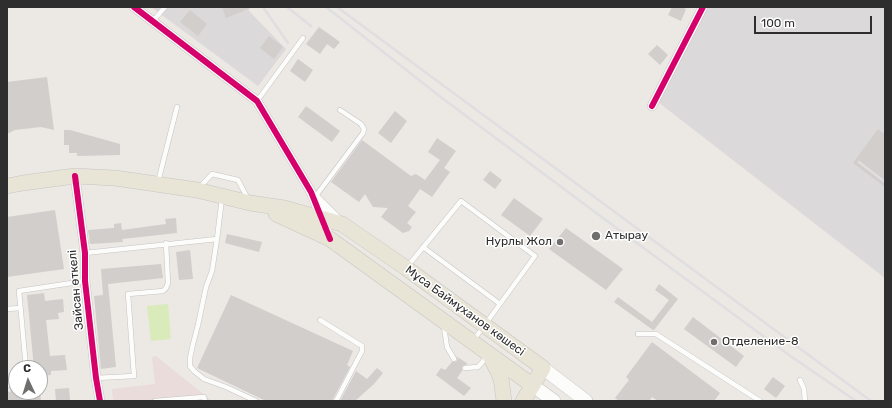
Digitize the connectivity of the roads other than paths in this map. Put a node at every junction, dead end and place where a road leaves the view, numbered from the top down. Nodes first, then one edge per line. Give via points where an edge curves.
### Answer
1 (134, 7) edge
2 (165, 7) edge
3 (703, 7) edge
4 (153, 21) junction
5 (303, 38) dead end
6 (257, 101) junction
7 (652, 106) dead end
8 (177, 107) dead end
9 (340, 110) dead end
10 (75, 176) junction
11 (158, 184) junction
12 (7, 186) edge
13 (197, 190) junction
14 (313, 195) junction
15 (222, 196) junction
16 (250, 203) junction
17 (297, 212) junction
18 (322, 219) junction
19 (342, 224) junction
20 (217, 239) junction
21 (330, 239) junction
22 (166, 243) junction
23 (423, 247) junction
24 (85, 254) junction
25 (406, 268) junction
26 (85, 281) junction
27 (500, 304) junction
28 (20, 308) junction
29 (7, 309) edge
30 (320, 320) dead end
31 (444, 321) junction
32 (485, 325) junction
33 (638, 334) dead end
34 (472, 342) junction
35 (490, 355) junction
36 (454, 359) dead end
37 (25, 360) edge
38 (539, 365) junction
39 (465, 368) dead end
40 (96, 378) junction
41 (800, 380) dead end
42 (528, 382) junction
43 (100, 401) edge
44 (155, 401) edge
45 (204, 401) edge
46 (256, 401) edge
47 (336, 401) edge
48 (504, 401) edge
49 (513, 401) edge
50 (523, 401) edge
51 (554, 401) edge
52 (586, 401) edge
53 (760, 401) edge
54 (805, 401) edge

1 - 4 street
2 - 4 lane
3 - 7 street
4 - 6 street
5 - 6 lane
6 - 14 street
8 - 11 lane
9 - 14 lane via 361,124 363,133
10 - 11 main road
10 - 12 main road
10 - 24 street, Зайсан өткелі
11 - 13 main road
13 - 15 main road
13 - 16 lane via 212,174 238,180
14 - 17 street via 306,207
14 - 18 street
14 - 19 street
15 - 16 main road
15 - 20 lane
16 - 17 main road
16 - 21 main road, Мұса Баймұханов көшесі
17 - 18 main road
18 - 19 main road
18 - 21 street
19 - 25 main road, Мұса Баймұханов көшесі
20 - 22 lane
20 - 46 lane via 190,366 204,379
21 - 31 main road, Мұса Баймұханов көшесі
22 - 24 lane
22 - 40 lane via 166,288 163,291 128,294 134,376
23 - 25 lane
23 - 27 lane
23 - 27 lane via 462,201 535,256
24 - 26 street, Зайсан өткелі
25 - 32 main road, Мұса Баймұханов көшесі
26 - 28 lane via 19,291
26 - 40 street, Зайсан өткелі
27 - 32 lane
28 - 29 lane
28 - 37 lane
30 - 47 lane via 362,346 362,351
31 - 34 main road, Мұса Баймұханов көшесі
31 - 36 lane via 447,347
32 - 34 lane
32 - 38 main road, Мұса Баймұханов көшесі
33 - 53 lane via 656,334
34 - 35 main road, Мұса Баймұханов көшесі
35 - 39 lane via 478,367
35 - 42 main road, Мұса Баймұханов көшесі
35 - 48 main road via 501,378
38 - 42 main road
38 - 52 main road, Мұса Баймұханов көшесі
40 - 43 street, Зайсан өткелі
41 - 54 lane
42 - 49 main road
42 - 50 main road
42 - 51 main road, Мұса Баймұханов көшесі
44 - 45 lane via 204,397

